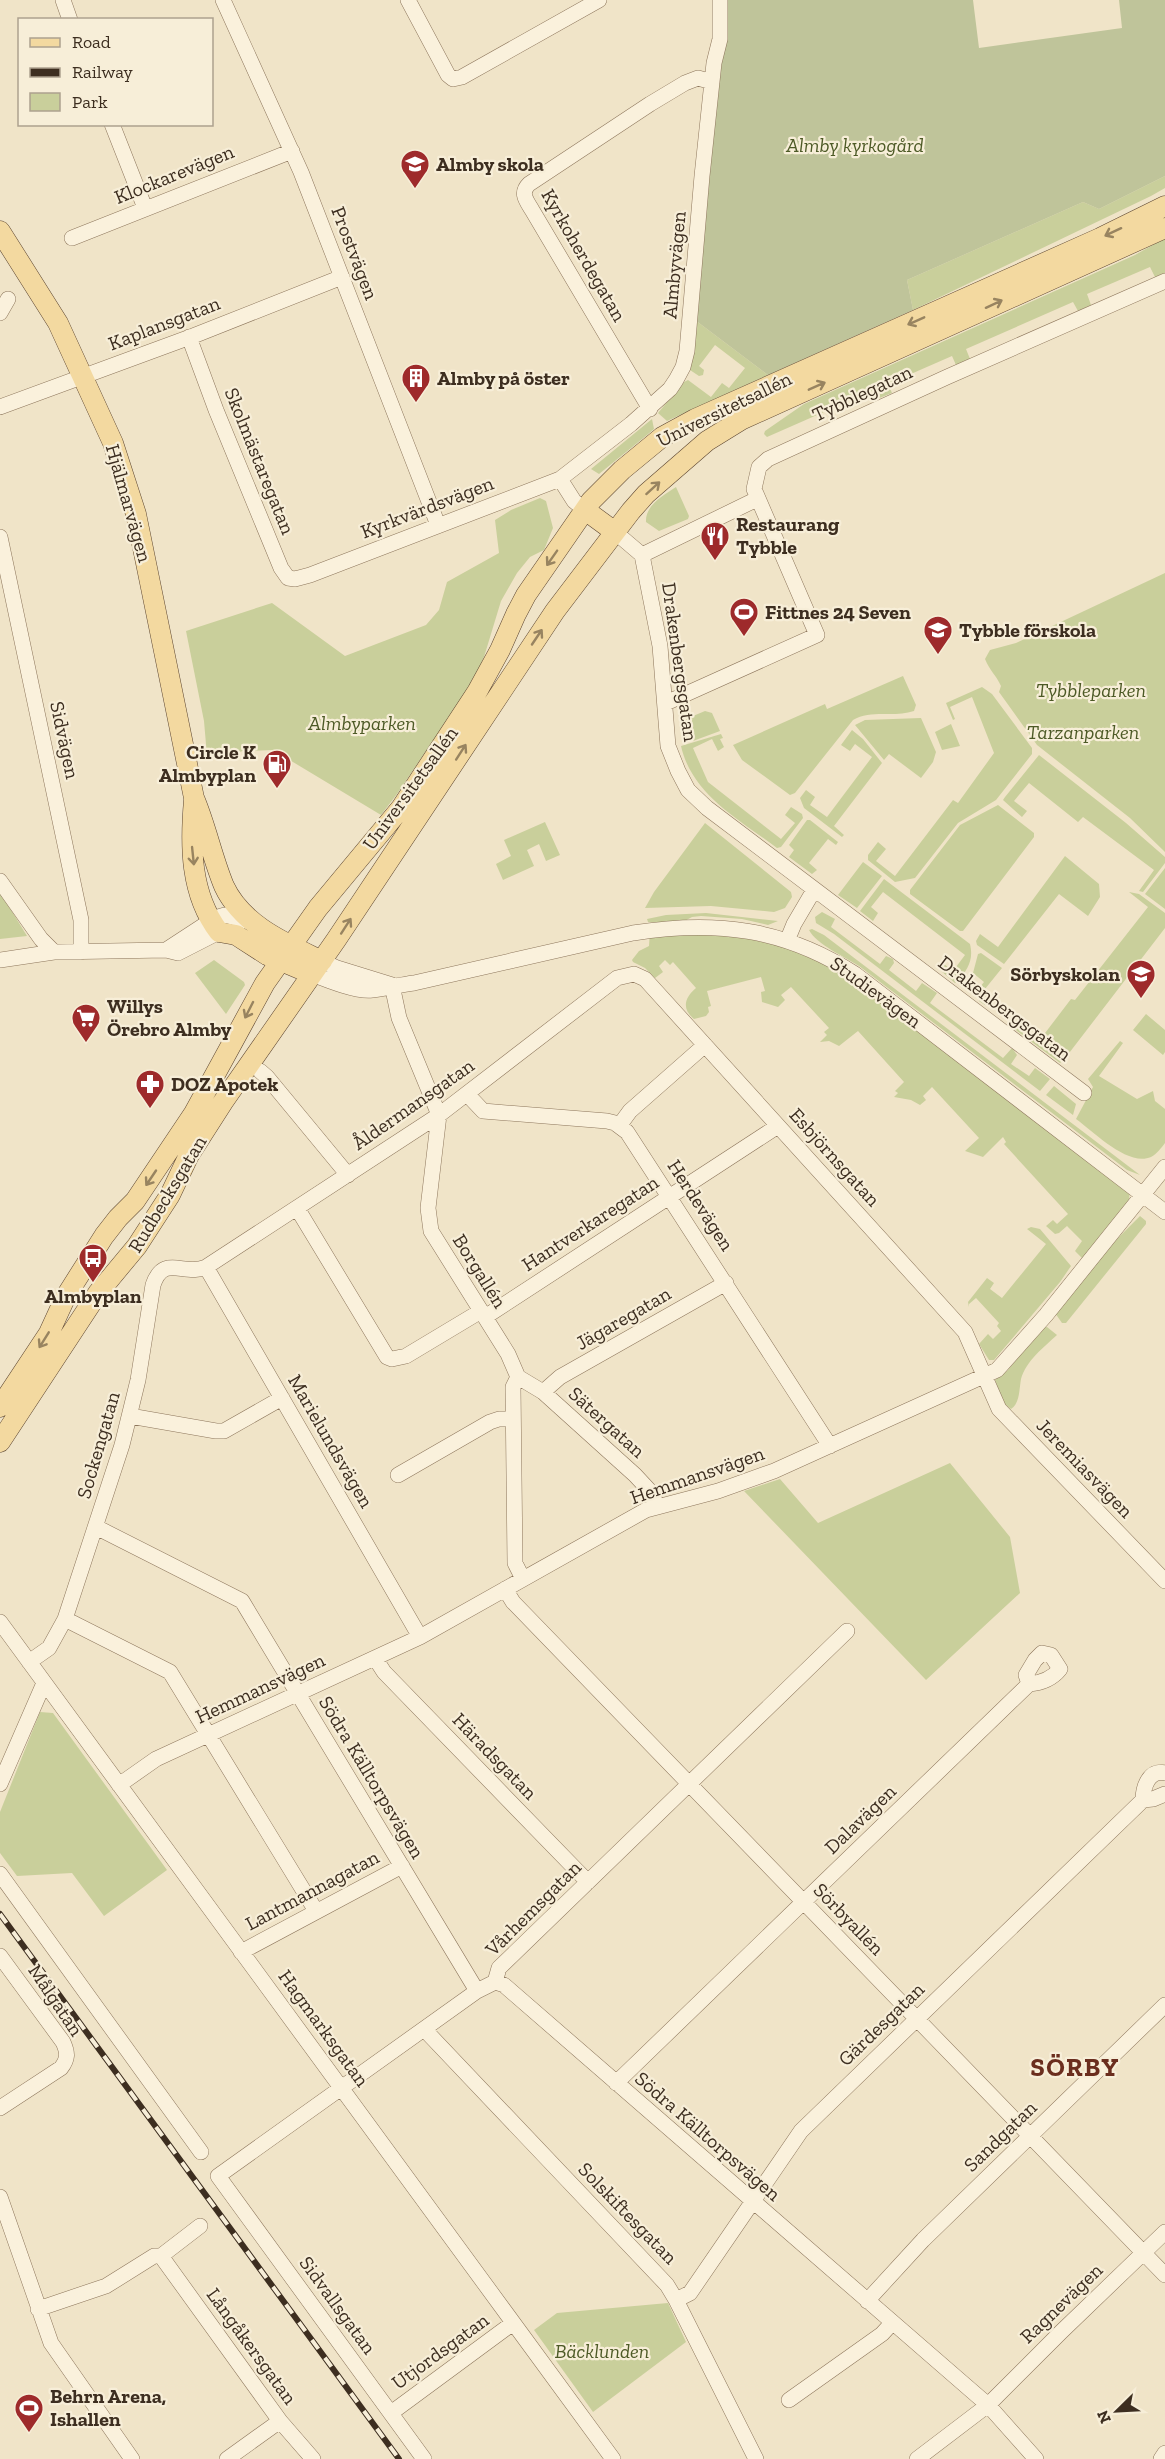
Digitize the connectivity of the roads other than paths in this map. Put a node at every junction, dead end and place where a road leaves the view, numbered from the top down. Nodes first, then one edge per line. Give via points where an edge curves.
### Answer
1 (63, 0) edge
2 (223, 0) edge
3 (408, 0) edge
4 (599, 0) edge
5 (720, 0) edge
6 (579, 4) edge
7 (69, 18) edge
8 (712, 82) junction
9 (113, 126) edge
10 (292, 151) junction
11 (1165, 206) edge
12 (145, 208) junction
13 (1165, 228) edge
14 (0, 231) edge
15 (72, 238) dead end
16 (342, 277) junction
17 (1165, 282) edge
18 (8, 299) dead end
19 (0, 313) edge
20 (189, 337) junction
21 (83, 375) junction
22 (0, 407) edge
23 (650, 409) junction
24 (560, 479) junction
25 (757, 499) junction
26 (585, 510) junction
27 (438, 525) junction
28 (615, 532) junction
29 (0, 537) edge
30 (642, 555) junction
31 (310, 575) joint
32 (666, 703) junction
33 (194, 798) junction
34 (0, 881) edge
35 (225, 888) junction
36 (814, 890) junction
37 (218, 922) junction
38 (253, 923) junction
39 (787, 941) junction
40 (54, 952) junction
41 (81, 952) junction
42 (286, 953) junction
43 (0, 960) edge
44 (317, 967) junction
45 (640, 976) joint
46 (392, 985) junction
47 (705, 1045) junction
48 (260, 1071) dead end
49 (1084, 1093) dead end
50 (467, 1094) junction
51 (439, 1115) junction
52 (619, 1126) junction
53 (778, 1126) junction
54 (1165, 1167) edge
55 (348, 1175) junction
56 (1143, 1195) junction
57 (671, 1196) junction
58 (297, 1208) junction
59 (1165, 1212) edge
60 (206, 1267) junction
61 (726, 1283) junction
62 (483, 1314) junction
63 (984, 1376) junction
64 (518, 1377) junction
65 (543, 1392) junction
66 (282, 1398) junction
67 (0, 1407) edge
68 (130, 1416) junction
69 (513, 1419) junction
70 (0, 1442) edge
71 (830, 1446) junction
72 (398, 1475) dead end
73 (658, 1506) junction
74 (96, 1527) junction
75 (523, 1579) junction
76 (1165, 1581) edge
77 (505, 1589) junction
78 (65, 1619) junction
79 (0, 1623) edge
80 (847, 1630) dead end
81 (420, 1637) junction
82 (375, 1658) junction
83 (29, 1662) junction
84 (44, 1683) junction
85 (1029, 1684) dead end
86 (298, 1694) junction
87 (208, 1735) junction
88 (1165, 1773) edge
89 (0, 1784) edge
90 (689, 1784) junction
91 (119, 1785) junction
92 (1165, 1794) edge
93 (1143, 1800) junction
94 (402, 1866) junction
95 (0, 1874) edge
96 (588, 1882) junction
97 (804, 1902) junction
98 (316, 1911) junction
99 (241, 1952) junction
100 (0, 1956) edge
101 (495, 1982) junction
102 (477, 1991) junction
103 (1165, 2005) edge
104 (917, 2019) junction
105 (424, 2029) junction
106 (616, 2083) junction
107 (341, 2088) junction
108 (0, 2108) edge
109 (1030, 2136) junction
110 (201, 2152) dead end
111 (218, 2176) joint
112 (0, 2197) edge
113 (752, 2202) junction
114 (200, 2226) dead end
115 (1165, 2232) edge
116 (1143, 2253) junction
117 (161, 2256) junction
118 (1165, 2275) edge
119 (676, 2300) junction
120 (867, 2301) junction
121 (38, 2309) junction
122 (513, 2323) junction
123 (892, 2323) junction
124 (789, 2400) dead end
125 (988, 2405) junction
126 (391, 2413) junction
127 (280, 2421) junction
128 (1165, 2453) edge
129 (132, 2459) edge
130 (227, 2459) edge
131 (313, 2459) edge
132 (424, 2459) edge
133 (613, 2459) edge
134 (756, 2459) edge
135 (917, 2459) edge
136 (1036, 2459) edge
137 (1161, 2459) edge

1 - 7 street
2 - 10 street, Prostvägen
3 - 6 street via 453,79
4 - 6 street
5 - 8 street, Almbyvägen via 720,39
8 - 23 street, Almbyvägen via 687,351 676,380
8 - 23 street, Kyrkoherdegatan via 698,78 658,98 569,156 524,189 523,194
9 - 12 street
10 - 12 street, Klockarevägen
10 - 16 street, Prostvägen
11 -> 26 main road, Universitetsallén via 695,419 662,437 606,485
12 - 15 street, Klockarevägen
28 -> 13 main road, Universitetsallén via 646,494 707,441 741,420
14 - 21 main road, Hjälmarvägen via 36,286
16 - 20 street, Kaplansgatan
16 - 27 street, Prostvägen
17 - 25 street, Tybblegatan via 768,459 755,478
18 - 19 street
20 - 21 street, Kaplansgatan
20 - 31 street, Skolmästaregatan via 281,568 288,578
21 - 22 street, Kaplansgatan
21 - 33 main road, Hjälmarvägen via 106,423 136,514
23 - 24 street, Almbyvägen
24 - 26 street
24 - 27 street, Kyrkvärdsvägen
25 - 30 street
25 - 32 street via 817,635
26 - 28 main road
26 -> 42 main road, Universitetsallén via 526,595 477,692 412,790
27 - 31 street, Kyrkvärdsvägen
28 - 30 street
44 -> 28 main road, Universitetsallén via 549,619
29 - 41 street, Sidvägen via 81,920
30 - 32 street, Drakenbergsgatan
32 - 36 street, Drakenbergsgatan via 668,746 688,790
33 - 35 main road, Hjälmarvägen
33 -> 37 main road, Hjälmarvägen via 193,861 200,896
34 - 40 street via 40,939
35 - 37 main road via 227,903
35 - 38 main road, Hjälmarvägen
36 - 39 street
36 - 49 street, Drakenbergsgatan
37 - 38 street
37 - 41 street via 166,950
37 - 42 main road via 267,955
38 - 42 main road
39 - 46 street, Studievägen via 744,930 668,928
39 - 56 street, Studievägen via 831,958 855,974
40 - 41 street
40 - 43 street
42 - 44 main road
42 -> 67 main road, Rudbecksgatan via 256,998 194,1113 135,1201 104,1236 66,1296 49,1333
44 - 46 street, Studievägen via 329,981 370,991
44 - 70 main road, Rudbecksgatan via 206,1128 137,1246 98,1293
45 - 47 street, Esbjörnsgatan
45 - 50 street, Åldermansgatan via 617,978
46 - 51 street, Borgallén via 399,1018
47 - 52 street via 630,1111
47 - 53 street, Esbjörnsgatan
48 - 55 street
50 - 51 street, Åldermansgatan
50 - 52 street via 483,1111 607,1121
51 - 55 street, Åldermansgatan
51 - 62 street, Borgallén via 429,1221 437,1242
52 - 57 street, Herdevägen via 634,1140
53 - 57 street, Hantverkaregatan
53 - 63 street, Esbjörnsgatan via 965,1332
54 - 56 street, Hemmansvägen
55 - 58 street, Åldermansgatan
56 - 59 street, Studievägen
56 - 63 street, Hemmansvägen via 1013,1354 997,1370
57 - 61 street, Herdevägen
57 - 62 street, Hantverkaregatan
58 - 60 street, Åldermansgatan
58 - 62 street, Hantverkaregatan via 387,1357 406,1356
60 - 66 street, Marielundsvägen
60 - 68 street, Sockengatan via 196,1271 170,1267 157,1274
61 - 65 street, Jägaregatan via 560,1377
61 - 71 street, Herdevägen
62 - 64 street, Borgallén
63 - 71 street, Hemmansvägen
63 - 76 street, Jeremiasvägen via 999,1409
64 - 65 street, Sätergatan
64 - 69 street via 513,1387
65 - 73 street, Sätergatan via 635,1475
66 - 68 street via 224,1431
66 - 81 street, Marielundsvägen
68 - 74 street, Sockengatan
69 - 72 street via 490,1422
69 - 75 street via 515,1563
71 - 73 street, Hemmansvägen via 752,1479
73 - 75 street, Hemmansvägen
74 - 78 street, Sockengatan
74 - 86 street, Södra Källtorpsvägen via 242,1601
75 - 77 street, Hemmansvägen
77 - 81 street, Hemmansvägen
77 - 90 street, Sörbyallén via 513,1602
78 - 83 street, Sockengatan via 49,1648
78 - 87 street via 170,1672
79 - 83 street, Hagmarksgatan
80 - 90 street, Vårhemsgatan
81 - 82 street, Hemmansvägen
82 - 86 street, Hemmansvägen
82 - 96 street, Häradsgatan via 384,1672
83 - 84 street, Hagmarksgatan
84 - 89 street
84 - 91 street, Hagmarksgatan
85 - 97 street, Dalavägen
86 - 87 street, Hemmansvägen
86 - 94 street, Södra Källtorpsvägen
87 - 91 street, Hemmansvägen via 156,1759
87 - 98 street
88 - 93 street, Gärdesgatan via 1156,1772 1149,1778
90 - 96 street, Vårhemsgatan
90 - 97 street, Sörbyallén
91 - 99 street, Hagmarksgatan
92 - 93 street, Gärdesgatan
93 - 104 street, Gärdesgatan
94 - 98 street, Lantmannagatan
94 - 102 street, Södra Källtorpsvägen
95 - 110 street
96 - 101 street, Vårhemsgatan via 499,1968
97 - 104 street, Sörbyallén
97 - 106 street, Dalavägen
98 - 99 street, Lantmannagatan
99 - 107 street, Hagmarksgatan
100 - 108 street, Målgatan via 67,2051 61,2068
101 - 102 street, Vårhemsgatan
101 - 106 street, Södra Källtorpsvägen via 504,1985
102 - 105 street, Vårhemsgatan
103 - 109 street, Sandgatan
104 - 109 street, Sörbyallén
104 - 113 street, Gärdesgatan via 801,2131
105 - 107 street, Vårhemsgatan
105 - 119 street, Solskiftesgatan via 667,2285
106 - 113 street, Södra Källtorpsvägen
107 - 111 street, Vårhemsgatan
107 - 122 street, Hagmarksgatan
109 - 116 street, Sörbyallén
109 - 120 street, Sandgatan via 923,2240
111 - 126 street, Sidvallsgatan
112 - 121 street
113 - 119 street, Gärdesgatan via 690,2293
113 - 120 street, Södra Källtorpsvägen
114 - 117 street
115 - 116 street, Ragnevägen
116 - 118 street, Sörbyallén
116 - 125 street, Ragnevägen
117 - 121 street via 146,2260 106,2286
117 - 127 street, Långåkersgatan
119 - 134 street, Solskiftesgatan
120 - 123 street, Södra Källtorpsvägen
121 - 129 street via 51,2343
122 - 126 street, Utjordsgatan
122 - 133 street, Hagmarksgatan
123 - 124 street
123 - 125 street, Södra Källtorpsvägen
125 - 135 street, Ragnevägen
125 - 136 street, Södra Källtorpsvägen
126 - 132 street, Sidvallsgatan
127 - 130 street
127 - 131 street, Långåkersgatan
128 - 137 street

